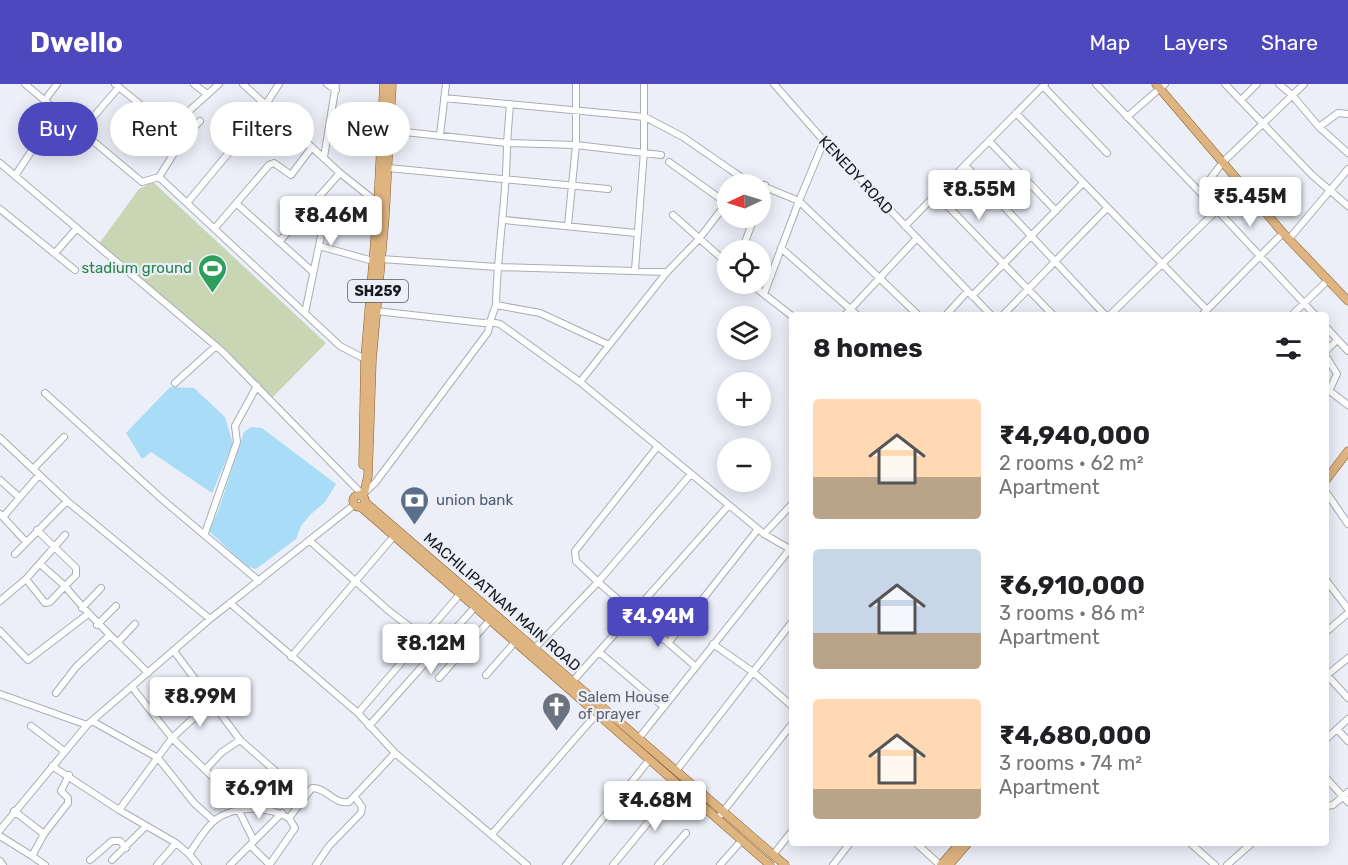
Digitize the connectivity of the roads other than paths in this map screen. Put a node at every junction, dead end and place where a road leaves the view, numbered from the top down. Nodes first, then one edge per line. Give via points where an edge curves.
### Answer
1 (26, 84) edge
2 (57, 84) edge
3 (194, 84) edge
4 (219, 84) edge
5 (243, 84) edge
6 (279, 84) edge
7 (327, 84) edge
8 (384, 84) edge
9 (392, 84) edge
10 (446, 84) edge
11 (576, 84) edge
12 (646, 84) edge
13 (774, 84) edge
14 (1096, 84) edge
15 (1225, 84) edge
16 (1257, 84) edge
17 (1279, 84) edge
18 (1304, 84) edge
19 (1044, 85) edge
20 (117, 86) edge
21 (1160, 86) edge
22 (336, 87) edge
23 (207, 94) junction
24 (1292, 95) junction
25 (444, 98) junction
26 (45, 100) junction
27 (1241, 100) junction
28 (48, 102) edge
29 (137, 102) edge
30 (198, 102) edge
31 (264, 102) edge
32 (267, 102) edge
33 (385, 102) edge
34 (390, 102) edge
35 (510, 104) junction
36 (98, 110) edge
37 (575, 110) junction
38 (1016, 113) junction
39 (1348, 114) edge
40 (645, 117) junction
41 (1128, 117) junction
42 (1264, 122) junction
43 (1319, 127) junction
44 (410, 132) edge
45 (440, 135) junction
46 (824, 141) junction
47 (507, 142) junction
48 (990, 142) junction
49 (98, 144) edge
50 (576, 145) junction
51 (314, 149) edge
52 (644, 151) junction
53 (1107, 153) dead end
54 (1348, 153) edge
55 (661, 155) dead end
56 (28, 156) edge
57 (172, 156) edge
58 (226, 156) edge
59 (305, 156) edge
60 (385, 156) edge
61 (387, 156) edge
62 (324, 158) junction
63 (669, 162) dead end
64 (1223, 162) junction
65 (0, 164) edge
66 (965, 165) junction
67 (388, 168) junction
68 (1348, 169) edge
69 (340, 173) junction
70 (737, 174) edge
71 (15, 176) junction
72 (159, 177) junction
73 (507, 179) junction
74 (1083, 183) junction
75 (572, 185) junction
76 (608, 189) dead end
77 (771, 189) edge
78 (1330, 191) junction
79 (1200, 192) junction
80 (937, 195) junction
81 (319, 196) junction
82 (717, 196) edge
83 (799, 201) junction
84 (187, 203) junction
85 (237, 204) junction
86 (382, 205) junction
87 (1348, 206) edge
88 (1107, 208) junction
89 (0, 209) edge
90 (1217, 210) junction
91 (1056, 211) junction
92 (673, 215) dead end
93 (717, 215) edge
94 (504, 220) junction
95 (568, 225) junction
96 (905, 226) junction
97 (77, 228) junction
98 (215, 228) junction
99 (636, 233) junction
100 (1032, 236) junction
101 (1286, 236) junction
102 (916, 239) junction
103 (699, 240) junction
104 (279, 242) junction
105 (319, 246) junction
106 (781, 248) junction
107 (55, 253) junction
108 (717, 255) edge
109 (1260, 256) junction
110 (377, 260) junction
111 (1055, 261) junction
112 (1005, 264) junction
113 (1162, 264) junction
114 (497, 267) junction
115 (75, 270) dead end
116 (635, 270) junction
117 (313, 272) junction
118 (667, 272) junction
119 (771, 275) edge
120 (881, 279) junction
121 (1327, 281) junction
122 (1028, 289) junction
123 (764, 294) edge
124 (970, 294) junction
125 (1348, 301) edge
126 (1304, 303) junction
127 (496, 305) junction
128 (850, 309) junction
129 (376, 311) junction
130 (848, 312) edge
131 (854, 312) edge
132 (915, 312) edge
133 (949, 312) edge
134 (988, 312) edge
135 (1006, 312) edge
136 (1050, 312) edge
137 (1102, 312) edge
138 (1113, 312) edge
139 (1204, 312) edge
140 (1206, 312) edge
141 (1295, 312) edge
142 (1312, 312) edge
143 (306, 313) junction
144 (789, 314) edge
145 (490, 322) junction
146 (1329, 331) edge
147 (1337, 340) junction
148 (609, 345) junction
149 (216, 346) junction
150 (1329, 348) edge
151 (1348, 351) edge
152 (364, 359) junction
153 (1329, 362) edge
154 (580, 382) junction
155 (175, 383) dead end
156 (257, 387) junction
157 (1329, 388) edge
158 (1329, 391) edge
159 (45, 393) dead end
160 (1348, 405) edge
161 (64, 437) dead end
162 (0, 438) edge
163 (657, 446) junction
164 (1348, 451) edge
165 (36, 472) junction
166 (691, 474) junction
167 (1329, 476) edge
168 (0, 480) edge
169 (1329, 496) edge
170 (19, 497) junction
171 (361, 499) junction
172 (66, 501) junction
173 (728, 506) junction
174 (789, 507) edge
175 (1, 515) edge
176 (1348, 524) edge
177 (37, 530) junction
178 (761, 531) junction
179 (205, 533) junction
180 (65, 535) dead end
181 (394, 536) junction
182 (310, 541) junction
183 (26, 542) junction
184 (56, 546) junction
185 (789, 549) edge
186 (789, 552) edge
187 (15, 554) dead end
188 (40, 564) junction
189 (432, 564) junction
190 (26, 579) junction
191 (355, 580) junction
192 (259, 581) junction
193 (598, 582) junction
194 (1329, 584) edge
195 (65, 586) junction
196 (101, 588) dead end
197 (0, 590) edge
198 (460, 594) junction
199 (6, 595) junction
200 (0, 601) edge
201 (230, 603) junction
202 (116, 606) dead end
203 (475, 607) junction
204 (82, 608) junction
205 (1348, 611) edge
206 (635, 613) junction
207 (88, 614) junction
208 (210, 619) junction
209 (490, 620) junction
210 (135, 624) dead end
211 (98, 625) junction
212 (789, 626) edge
213 (1329, 629) edge
214 (0, 631) edge
215 (109, 636) junction
216 (423, 637) junction
217 (118, 642) junction
218 (515, 642) junction
219 (669, 642) junction
220 (713, 644) junction
221 (535, 648) junction
222 (174, 651) junction
223 (599, 652) junction
224 (291, 657) junction
225 (1348, 658) edge
226 (696, 667) junction
227 (753, 672) junction
228 (1329, 672) edge
229 (147, 673) junction
230 (486, 675) dead end
231 (1329, 677) edge
232 (439, 678) dead end
233 (573, 681) junction
234 (132, 687) junction
235 (56, 693) dead end
236 (0, 694) edge
237 (1348, 698) edge
238 (211, 702) junction
239 (789, 703) edge
240 (603, 707) junction
241 (664, 707) junction
242 (358, 713) junction
243 (597, 714) junction
244 (1348, 719) edge
245 (90, 723) junction
246 (31, 726) dead end
247 (369, 726) junction
248 (789, 728) edge
249 (1337, 729) junction
250 (1329, 736) edge
251 (172, 738) junction
252 (639, 738) junction
253 (240, 740) junction
254 (1348, 741) edge
255 (64, 751) junction
256 (395, 753) junction
257 (158, 758) junction
258 (649, 760) junction
259 (52, 766) junction
260 (205, 770) junction
261 (676, 771) junction
262 (69, 775) junction
263 (1329, 781) edge
264 (679, 785) junction
265 (304, 796) junction
266 (355, 797) junction
267 (1346, 797) edge
268 (1329, 806) edge
269 (119, 810) junction
270 (243, 810) junction
271 (14, 811) junction
272 (282, 813) junction
273 (721, 815) junction
274 (289, 818) junction
275 (214, 821) junction
276 (146, 826) junction
277 (0, 830) edge
278 (686, 833) dead end
279 (44, 834) junction
280 (492, 834) junction
281 (789, 835) edge
282 (0, 836) edge
283 (742, 840) junction
284 (176, 843) junction
285 (252, 843) junction
286 (848, 846) edge
287 (919, 846) edge
288 (957, 846) edge
289 (966, 846) edge
290 (1193, 846) edge
291 (1249, 846) edge
292 (126, 848) junction
293 (189, 854) junction
294 (773, 855) junction
295 (32, 856) junction
296 (90, 860) dead end
297 (112, 860) dead end
298 (0, 861) edge
299 (1208, 862) edge
300 (270, 864) edge
301 (3, 865) edge
302 (45, 865) edge
303 (157, 865) edge
304 (198, 865) edge
305 (231, 865) edge
306 (316, 865) edge
307 (527, 865) edge
308 (566, 865) edge
309 (613, 865) edge
310 (658, 865) edge
311 (720, 865) edge
312 (770, 865) edge
313 (785, 865) edge
314 (833, 865) edge
315 (940, 865) edge
316 (950, 865) edge
317 (1215, 865) edge
318 (1227, 865) edge

1 - 26 street
2 - 26 street
3 - 23 street
4 - 23 street
5 - 31 street
6 - 32 street
7 - 22 street
8 - 33 main road, SH259
9 - 34 main road, SH259
10 - 25 street
11 - 37 street
12 - 40 street
13 - 46 street, KENEDY ROAD
14 - 41 street
15 - 27 street
16 - 27 street
17 - 24 street
18 - 24 street
19 - 38 street
19 - 53 street
20 - 29 street
20 - 36 street
21 - 41 street
21 - 64 main road
22 - 62 street
23 - 30 street
24 - 42 street
24 - 43 street
25 - 35 street
25 - 45 street
26 - 28 street
27 - 42 street
35 - 37 street
35 - 47 street
37 - 40 street
37 - 50 street
38 - 48 street
38 - 74 street
39 - 43 street via 1338,113
40 - 52 street
40 - 70 street via 683,137
41 - 79 street
42 - 64 street
42 - 78 street
43 - 54 street
44 - 45 street
45 - 47 street
46 - 83 street
46 - 96 street, KENEDY ROAD
47 - 50 street
47 - 73 street
48 - 66 street
48 - 91 street
49 - 72 street via 142,182
50 - 52 street
50 - 75 street
51 - 62 street
52 - 55 street
52 - 99 street
56 - 71 street
57 - 72 street
58 - 84 street
59 - 85 street via 291,175 274,163 269,165
60 - 86 main road, SH259
61 - 67 main road, SH259
62 - 69 street
63 - 82 street
64 - 79 street
64 - 101 main road
65 - 71 street
66 - 80 street
66 - 100 street
67 - 73 street
67 - 86 main road, SH259
68 - 78 street
69 - 81 street
69 - 86 street
71 - 97 street
72 - 84 street
73 - 75 street
73 - 94 street
74 - 88 street
74 - 91 street
75 - 76 street
75 - 95 street
77 - 83 street
78 - 87 street
78 - 101 street
79 - 90 street
80 - 96 street
80 - 112 street
81 - 104 street
81 - 105 street via 328,202
83 - 106 street
83 - 120 street
84 - 98 street
85 - 98 street
85 - 104 street
86 - 110 main road, SH259
88 - 111 street
88 - 113 street
89 - 107 street
90 - 109 street
90 - 113 street
91 - 100 street
92 - 103 street
93 - 103 street
94 - 95 street
94 - 114 street
95 - 99 street
96 - 102 street, KENEDY ROAD
97 - 107 street
97 - 149 street
98 - 143 street
99 - 116 street
100 - 111 street
100 - 112 street
101 - 109 street
101 - 121 main road
102 - 120 street
102 - 124 street, KENEDY ROAD
103 - 108 street
103 - 118 street
104 - 117 street
105 - 110 street
105 - 117 street
106 - 119 street
106 - 128 street
107 - 115 street
109 - 126 street
109 - 140 street
110 - 114 street
110 - 129 main road, SH259
110 - 152 main road, SH259
111 - 122 street
111 - 137 street
112 - 122 street
112 - 124 street
113 - 138 street
113 - 139 street
114 - 116 street
114 - 127 street
116 - 118 street
117 - 143 street
118 - 148 street
120 - 128 street
120 - 132 street
121 - 125 main road
121 - 126 street
122 - 135 street
122 - 136 street
123 - 144 street
124 - 133 street
124 - 134 street, KENEDY ROAD
126 - 141 street
126 - 142 street
127 - 145 street
127 - 148 street via 540,313
128 - 130 street
128 - 131 street
129 - 145 street
129 - 171 main road, SH259 via 368,476
143 - 152 street via 340,346
145 - 154 street via 500,324
145 - 171 street via 488,332
146 - 147 street
147 - 150 street
147 - 151 street
148 - 154 street
149 - 155 street
149 - 156 street
152 - 171 main road, SH259
153 - 157 street via 1337,374
154 - 163 street
156 - 171 street
156 - 179 street via 235,426 237,442
158 - 160 street
159 - 179 street
161 - 165 street
162 - 165 street
163 - 166 street
163 - 193 street via 575,551 576,561
164 - 167 main road
165 - 170 street
165 - 172 street
166 - 173 street
166 - 193 street
168 - 170 street
169 - 176 street
170 - 175 street
171 - 181 main road, MACHILIPATNAM MAIN ROAD
171 - 182 street
171 - 189 main road, MACHILIPATNAM MAIN ROAD
172 - 177 street
172 - 208 street
173 - 178 street
173 - 206 street via 643,599
174 - 178 street
175 - 183 street
177 - 183 street
177 - 184 street
178 - 185 street
178 - 219 street
179 - 192 street
180 - 184 street
181 - 189 main road, MACHILIPATNAM MAIN ROAD
181 - 191 street
182 - 191 street
182 - 192 street
183 - 187 street
184 - 188 street
184 - 195 street via 77,570
186 - 220 street
188 - 190 street
188 - 195 street
189 - 198 main road, MACHILIPATNAM MAIN ROAD
189 - 221 main road, MACHILIPATNAM MAIN ROAD
190 - 195 street via 48,603
190 - 199 street
191 - 216 street
191 - 224 street
192 - 201 street
193 - 206 street
193 - 221 street
194 - 205 street
195 - 204 street
196 - 204 street
197 - 199 street
198 - 203 main road, MACHILIPATNAM MAIN ROAD
198 - 216 street
199 - 200 street
201 - 208 street
201 - 224 street
202 - 211 street
203 - 209 main road, MACHILIPATNAM MAIN ROAD
203 - 247 street
204 - 207 street
205 - 213 street
206 - 219 street
206 - 223 street
207 - 211 street
207 - 214 street via 28,660
208 - 222 street
209 - 218 main road, MACHILIPATNAM MAIN ROAD
209 - 232 street
210 - 217 street
211 - 215 street
212 - 227 street
215 - 217 street
215 - 235 street via 76,667
216 - 242 street
217 - 229 street
218 - 230 street
218 - 243 main road, MACHILIPATNAM MAIN ROAD
219 - 226 street
220 - 226 street
220 - 227 street
221 - 233 main road, MACHILIPATNAM MAIN ROAD
222 - 229 street
222 - 238 street
223 - 233 street
223 - 241 street
224 - 242 street
225 - 228 street
226 - 241 street
227 - 239 street
227 - 261 street
229 - 234 street
231 - 237 street
233 - 240 main road, MACHILIPATNAM MAIN ROAD
234 - 245 street
234 - 251 street
236 - 245 street
238 - 251 street
238 - 253 street
240 - 243 street
240 - 252 main road, MACHILIPATNAM MAIN ROAD
241 - 252 street
242 - 247 street
243 - 258 main road, MACHILIPATNAM MAIN ROAD
243 - 280 street
244 - 249 street
245 - 255 street
245 - 257 street
246 - 255 street
247 - 256 street
248 - 273 street
249 - 250 street
249 - 254 street
251 - 257 street
251 - 260 street
252 - 261 main road, MACHILIPATNAM MAIN ROAD
253 - 260 street
253 - 265 street
255 - 259 street
256 - 266 street
256 - 280 street
257 - 269 street
257 - 275 street
258 - 264 main road, MACHILIPATNAM MAIN ROAD
258 - 308 street
259 - 262 street
259 - 271 street
260 - 270 street
261 - 273 main road, MACHILIPATNAM MAIN ROAD
262 - 269 street
262 - 279 street via 61,791 68,803
263 - 267 street
264 - 273 main road, MACHILIPATNAM MAIN ROAD
264 - 309 street
265 - 266 street via 317,788 344,803
265 - 274 street
266 - 306 street via 362,807 361,813
267 - 268 street
269 - 276 street
270 - 272 street
270 - 275 street
270 - 285 street
271 - 277 street
271 - 279 street
272 - 274 street
272 - 285 street
273 - 283 main road, MACHILIPATNAM MAIN ROAD
273 - 294 main road, MACHILIPATNAM MAIN ROAD
274 - 300 street via 295,828
275 - 293 street
276 - 284 street
276 - 292 street
278 - 310 street
279 - 295 street
280 - 307 street
281 - 294 street
282 - 295 street
283 - 311 street
283 - 312 main road, MACHILIPATNAM MAIN ROAD
284 - 293 street
284 - 303 street
285 - 300 street
285 - 305 street
286 - 314 street
287 - 315 street
288 - 315 main road
289 - 316 main road
290 - 299 street
291 - 318 street
292 - 296 street via 118,840 112,841
292 - 297 street
293 - 304 street
294 - 313 main road, MACHILIPATNAM MAIN ROAD
295 - 302 street
298 - 301 street
299 - 317 street

